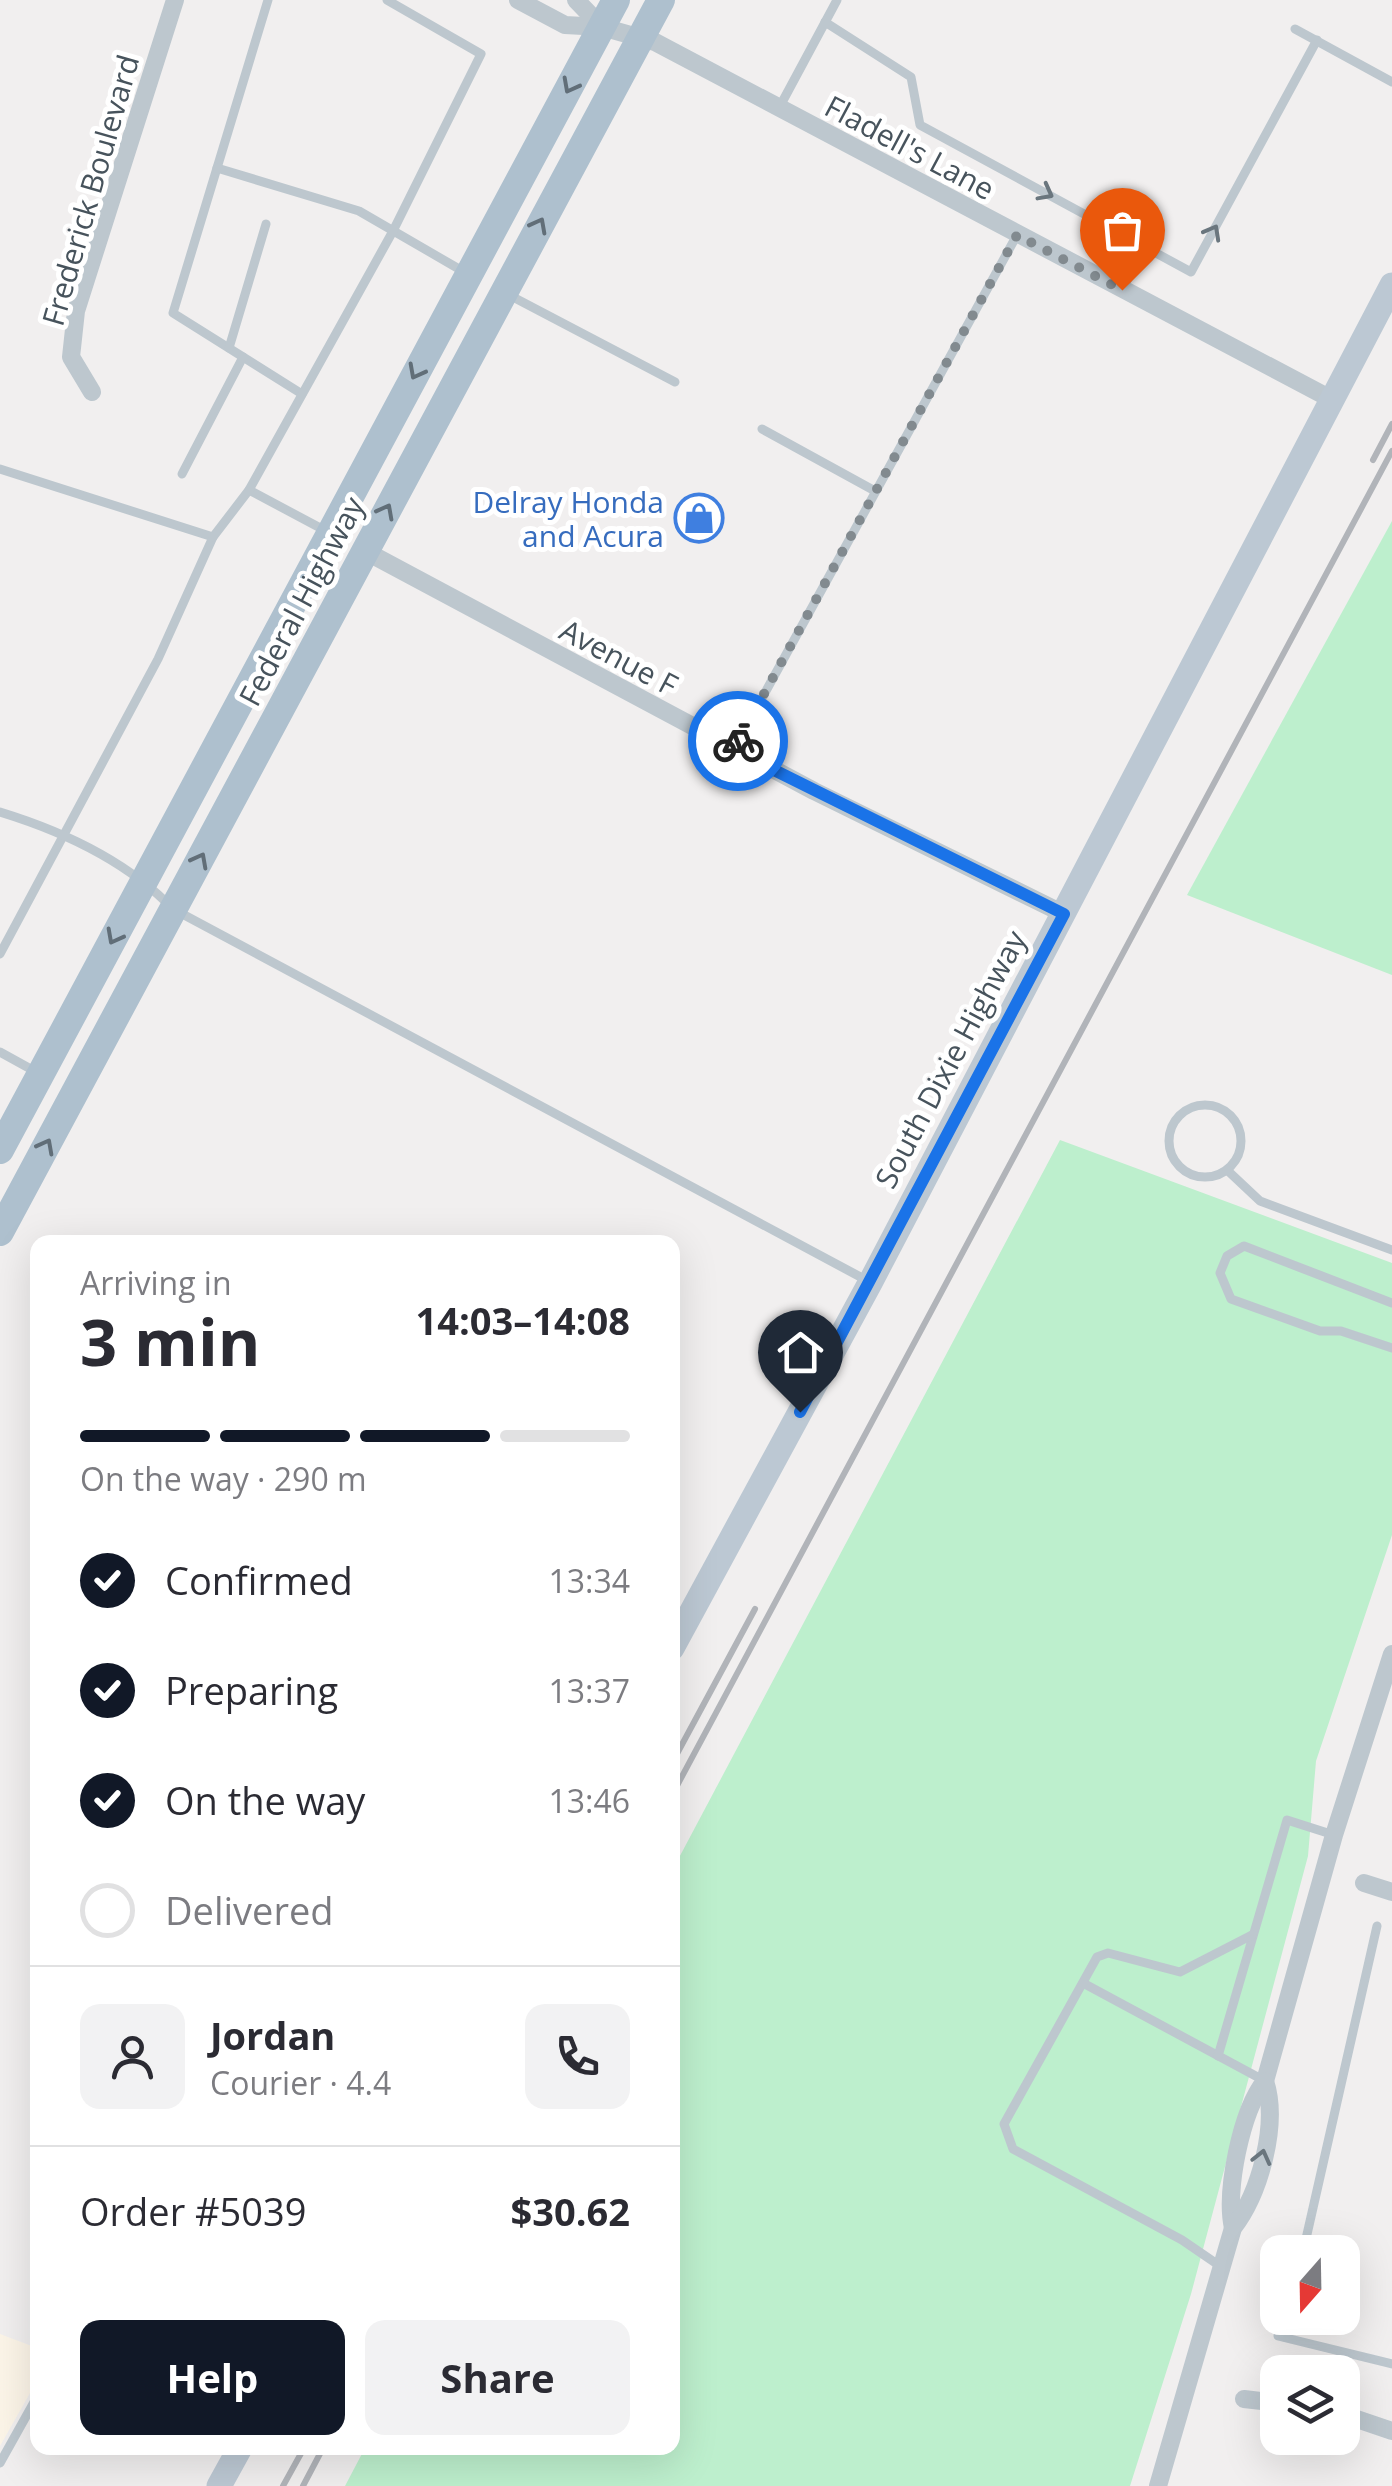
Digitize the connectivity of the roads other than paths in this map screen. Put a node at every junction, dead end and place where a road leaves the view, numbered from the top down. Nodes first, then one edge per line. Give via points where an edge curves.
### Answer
1 (175, 0) edge
2 (268, 0) edge
3 (387, 0) edge
4 (518, 0) edge
5 (576, 0) edge
6 (616, 0) edge
7 (660, 0) edge
8 (837, 0) edge
9 (825, 22) junction
10 (602, 26) junction
11 (1296, 29) dead end
12 (641, 37) junction
13 (1317, 40) junction
14 (1392, 82) edge
15 (779, 108) junction
16 (217, 168) junction
17 (266, 224) dead end
18 (393, 230) junction
19 (1017, 235) junction
20 (1151, 236) dead end
21 (1145, 247) junction
22 (468, 275) junction
23 (1392, 285) edge
24 (1122, 290) junction
25 (503, 292) junction
26 (229, 348) junction
27 (243, 357) junction
28 (675, 382) dead end
29 (92, 392) dead end
30 (302, 394) junction
31 (1331, 399) junction
32 (762, 429) dead end
33 (0, 469) edge
34 (182, 474) dead end
35 (249, 490) junction
36 (875, 491) junction
37 (330, 533) junction
38 (213, 537) junction
39 (365, 551) junction
40 (734, 749) junction
41 (0, 812) edge
42 (61, 835) junction
43 (145, 879) junction
44 (174, 908) junction
45 (1064, 914) junction
46 (0, 954) edge
47 (0, 1052) edge
48 (40, 1074) junction
49 (0, 1150) edge
50 (1227, 1170) junction
51 (0, 1232) edge
52 (1392, 1250) edge
53 (870, 1283) junction
54 (1392, 1303) edge
55 (1392, 1348) edge
56 (680, 1633) edge
57 (1392, 1654) edge
58 (1334, 1835) junction
59 (1364, 1883) dead end
60 (1392, 1892) edge
61 (1377, 1926) dead end
62 (1252, 1935) junction
63 (1083, 1983) junction
64 (1218, 2056) junction
65 (1265, 2082) junction
66 (1306, 2235) edge
67 (1222, 2268) junction
68 (1278, 2335) edge
69 (1392, 2364) edge
70 (1244, 2399) dead end
71 (1260, 2401) edge
72 (30, 2409) edge
73 (1360, 2420) edge
74 (1392, 2431) edge
75 (236, 2455) edge
76 (0, 2463) edge
77 (219, 2486) edge
78 (1158, 2486) edge

1 - 29 street, Frederick Boulevard via 76,311 71,357
2 - 16 lane
3 - 18 lane via 481,54
4 - 10 street, Fladell's Lane via 565,25
5 - 10 street
6 - 10 main road, Federal Highway
7 - 12 main road, Federal Highway
8 - 9 lane
9 - 15 lane
9 -> 21 lane via 911,77 920,125
10 - 12 street, Fladell's Lane
10 -> 22 main road, Federal Highway
11 - 13 lane
12 - 15 street, Fladell's Lane
25 -> 12 main road, Federal Highway
13 - 14 lane
21 -> 13 lane via 1191,272
15 - 19 street, Fladell's Lane
16 - 18 lane via 359,211
16 - 26 lane via 173,313
17 - 26 lane
18 - 22 lane
18 - 30 lane
19 - 24 street, Fladell's Lane
19 - 36 lane
20 - 21 lane
21 - 24 lane
22 -> 37 main road, Federal Highway
23 - 31 street, South Dixie Highway
24 - 31 street, Fladell's Lane
25 - 28 lane
39 -> 25 main road, Federal Highway
26 - 27 lane
27 - 30 lane
27 - 34 lane
30 - 35 lane
31 - 45 street, South Dixie Highway
32 - 36 lane
33 - 38 lane
35 - 37 lane
35 - 38 lane
36 - 40 lane
37 - 43 main road, Federal Highway
38 - 42 lane via 158,659
39 - 40 street, Avenue F
44 -> 39 main road, Federal Highway
40 - 45 street, Avenue F
41 - 42 lane
42 - 43 lane
42 - 46 lane
43 - 44 lane
43 -> 48 main road, Federal Highway
51 -> 44 main road, Federal Highway
44 - 53 lane
45 - 53 street, South Dixie Highway
47 - 48 lane
48 - 49 main road, Federal Highway
50 - 50 lane via 1239,1153 1237,1123 1212,1106 1183,1112 1169,1138 1180,1166 1208,1177
50 - 52 lane via 1260,1201
53 - 56 street, South Dixie Highway
54 - 55 lane via 1244,1246 1227,1256 1220,1273 1231,1299 1320,1332 1341,1331
57 - 58 street
58 - 62 lane via 1287,1820
58 - 65 street
59 - 60 street
61 - 66 lane
62 - 63 lane via 1180,1972 1108,1952 1097,1957
62 - 64 lane
63 - 64 lane
63 - 67 lane via 1004,2124 1013,2149
64 - 65 lane
65 - 67 street via 1272,2101 1265,2148
67 - 78 street
68 - 69 lane
70 - 71 street
72 - 76 lane
73 - 74 street
75 - 77 street

